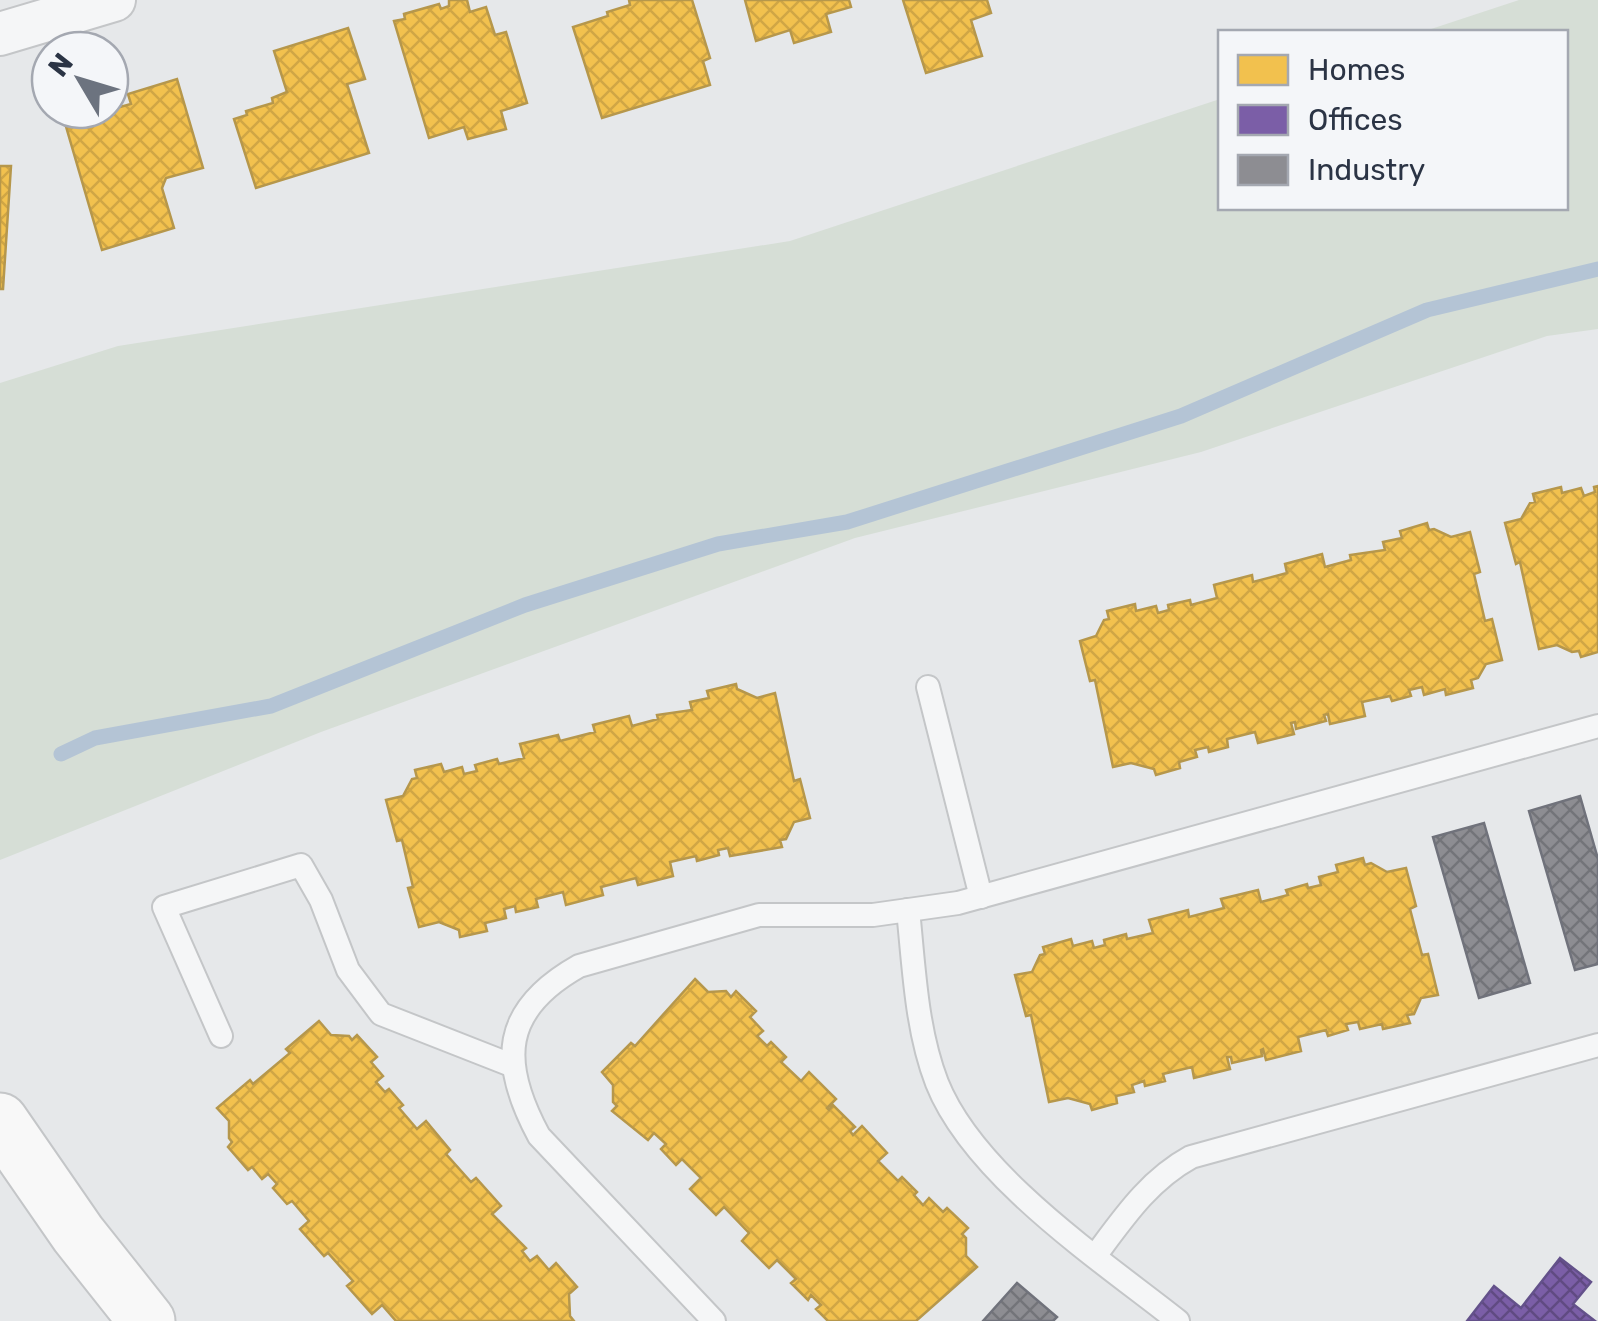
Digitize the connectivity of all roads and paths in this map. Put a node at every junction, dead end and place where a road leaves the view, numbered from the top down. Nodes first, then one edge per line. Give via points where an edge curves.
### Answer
1 (114, 0) edge
2 (0, 34) edge
3 (928, 686) dead end
4 (1598, 726) edge
5 (980, 897) junction
6 (908, 910) junction
7 (221, 1036) dead end
8 (1598, 1045) edge
9 (511, 1064) junction
10 (0, 1120) edge
11 (1096, 1256) junction
12 (147, 1321) edge
13 (714, 1321) edge
14 (1178, 1321) edge

1 - 2 street
3 - 5 lane
4 - 5 lane
5 - 6 lane
6 - 9 lane via 760,915 579,966 533,1002 518,1029
6 - 11 lane via 920,1015 937,1084 996,1173
7 - 9 lane via 164,906 301,866 322,900 348,970 382,1014
8 - 11 lane via 1191,1157 1166,1170 1138,1198
9 - 13 lane via 519,1099 539,1136
10 - 12 main road
11 - 14 lane

